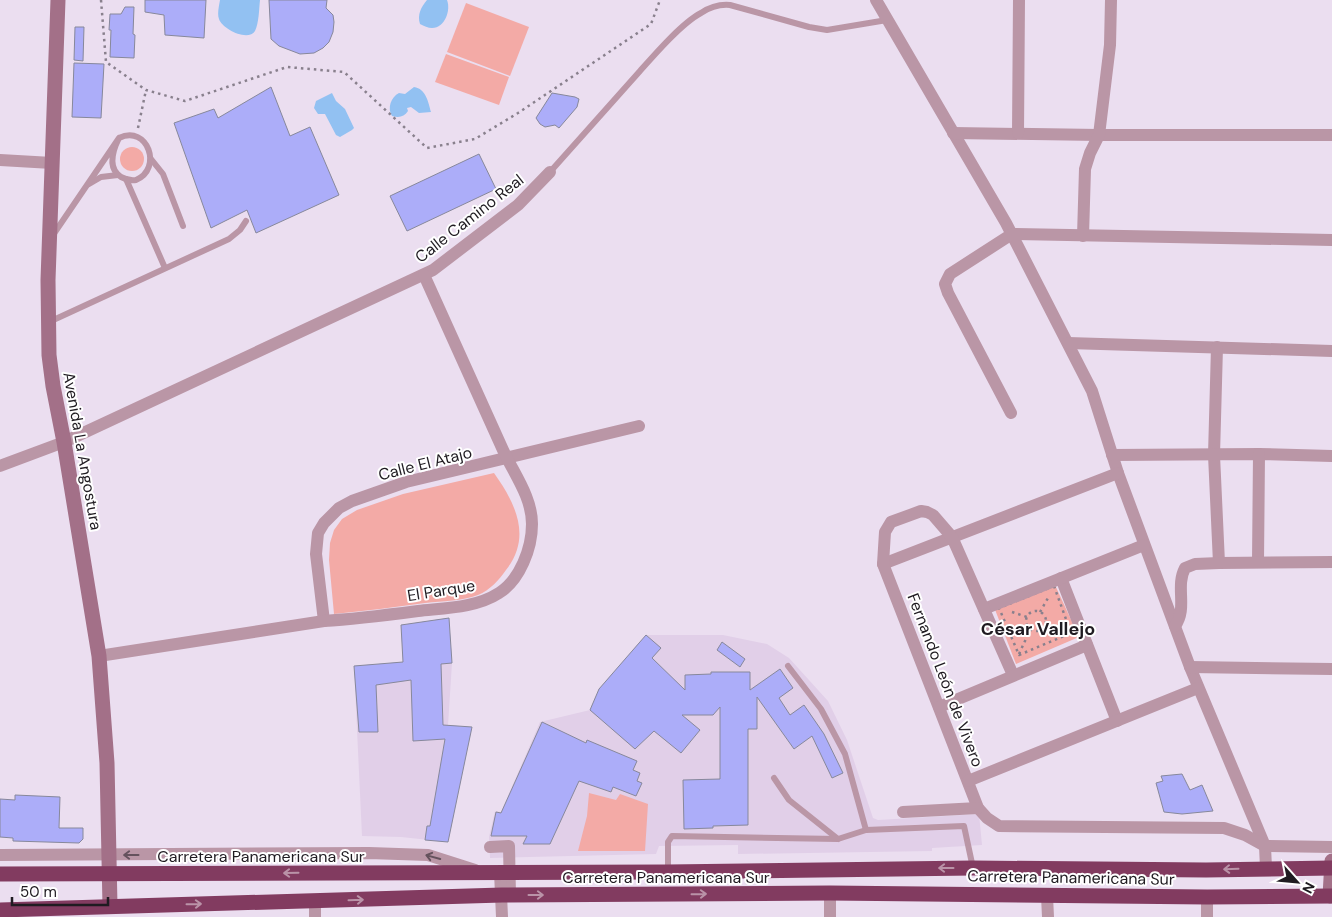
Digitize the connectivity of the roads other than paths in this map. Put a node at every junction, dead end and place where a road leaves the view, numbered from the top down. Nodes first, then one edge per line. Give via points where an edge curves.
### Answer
1 (58, 0) edge
2 (876, 0) edge
3 (1019, 0) edge
4 (1111, 0) edge
5 (887, 20) junction
6 (953, 133) junction
7 (1018, 133) junction
8 (1099, 135) junction
9 (1332, 135) edge
10 (119, 138) junction
11 (151, 159) junction
12 (0, 160) edge
13 (52, 163) junction
14 (550, 172) joint
15 (118, 175) junction
16 (126, 179) junction
17 (85, 186) junction
18 (246, 221) dead end
19 (183, 226) dead end
20 (1012, 234) junction
21 (1083, 236) junction
22 (50, 239) junction
23 (1332, 240) edge
24 (165, 268) junction
25 (424, 274) junction
26 (48, 322) junction
27 (1068, 343) junction
28 (1217, 348) junction
29 (1332, 351) edge
30 (1011, 413) dead end
31 (639, 426) dead end
32 (64, 442) junction
33 (1259, 454) junction
34 (1112, 455) junction
35 (1214, 455) junction
36 (1332, 456) edge
37 (507, 459) junction
38 (0, 466) edge
39 (1118, 473) junction
40 (952, 537) junction
41 (1144, 545) junction
42 (1258, 562) junction
43 (1332, 562) edge
44 (1219, 563) junction
45 (883, 564) junction
46 (1061, 578) junction
47 (984, 609) junction
48 (324, 621) junction
49 (1175, 626) junction
50 (1087, 645) junction
51 (99, 656) junction
52 (788, 666) dead end
53 (1190, 667) junction
54 (1332, 669) edge
55 (1013, 676) junction
56 (1198, 688) junction
57 (939, 707) junction
58 (1117, 721) junction
59 (774, 778) dead end
60 (968, 781) junction
61 (978, 808) junction
62 (903, 812) dead end
63 (866, 830) junction
64 (838, 839) junction
65 (1265, 846) junction
66 (490, 847) dead end
67 (1332, 847) edge
68 (0, 855) edge
69 (109, 855) junction
70 (1332, 861) edge
71 (973, 868) junction
72 (1266, 868) junction
73 (1332, 868) edge
74 (479, 872) junction
75 (505, 872) junction
76 (668, 872) junction
77 (0, 874) edge
78 (110, 875) junction
79 (830, 893) junction
80 (506, 895) junction
81 (1048, 896) junction
82 (1331, 896) edge
83 (1207, 897) junction
84 (315, 901) junction
85 (110, 906) junction
86 (0, 910) edge
87 (315, 917) edge
88 (502, 917) edge
89 (830, 917) edge
90 (1048, 917) edge
91 (1207, 917) edge

1 - 13 street, Avenida La Angostura
2 - 5 street
3 - 7 street
4 - 8 street via 1110,45
5 - 6 street
5 - 14 lane, Calle Camino Real via 827,30 730,5 722,4 705,10 657,52
6 - 7 street
6 - 20 street
7 - 8 street
8 - 9 street
8 - 21 street via 1085,169
10 - 11 lane via 127,134 144,141
10 - 15 lane via 112,158
10 - 17 lane
11 - 16 lane via 142,176
11 - 19 lane via 163,174
12 - 13 street
13 - 22 street, Avenida La Angostura
14 - 25 street, Calle Camino Real via 518,204
15 - 16 lane
15 - 17 lane via 101,177
16 - 24 lane
17 - 22 lane
18 - 24 lane via 229,239
20 - 21 street
20 - 27 street
20 - 30 street via 950,274 945,284
21 - 23 street
22 - 26 street, Avenida La Angostura
24 - 26 lane
25 - 32 street, Calle Camino Real
25 - 37 street, El Parque
26 - 32 street, Avenida La Angostura via 53,386
27 - 28 street
27 - 34 street via 1092,391
28 - 29 street
28 - 35 street
31 - 37 street, Calle El Atajo
32 - 38 street, Calle Camino Real
32 - 51 street, Avenida La Angostura
33 - 35 street
33 - 36 street
33 - 42 street
34 - 35 street
34 - 39 street
35 - 44 street
37 - 48 street, Calle El Atajo via 406,482 352,501 332,515 318,533 316,554
37 - 48 street, El Parque via 526,493 532,524 530,542 520,570 500,593 464,605
39 - 40 street
39 - 41 street
40 - 45 street
40 - 45 street via 927,512 921,511 891,522 885,532
40 - 47 street
41 - 46 street
41 - 49 street
42 - 43 street
42 - 44 street
44 - 49 street via 1195,564 1185,568 1181,576 1182,610
45 - 57 street, Fernando León de Vivero
46 - 47 street
46 - 50 street
47 - 55 street
48 - 51 street, El Parque
49 - 53 street
50 - 55 street
50 - 58 street
51 - 69 street, Avenida La Angostura via 107,764
52 - 63 lane via 820,709 845,754
53 - 54 street
53 - 56 street
55 - 57 street
56 - 58 street
56 - 65 street
57 - 60 street, Fernando León de Vivero
58 - 60 street
59 - 64 lane via 789,800
60 - 61 street, Fernando León de Vivero
61 - 62 street
61 - 65 street via 999,826 1224,828
63 - 64 lane
63 - 71 lane via 964,826
64 - 76 lane via 672,836 668,842
65 - 67 street
65 - 72 street
66 - 75 street via 509,846
68 - 69 street
74 -> 69 street via 428,855
69 - 78 street, Avenida La Angostura
70 - 73 street
72 -> 71 highway, Carretera Panamericana Sur
71 -> 76 highway, Carretera Panamericana Sur
72 - 73 highway, Carretera Panamericana Sur
73 - 82 street
74 - 75 highway, Carretera Panamericana Sur
74 -> 78 highway, Carretera Panamericana Sur
75 - 76 highway, Carretera Panamericana Sur
75 - 80 street
77 - 78 highway, Carretera Panamericana Sur
78 - 85 street, Avenida La Angostura
80 -> 79 highway, Carretera Panamericana Sur
79 - 81 highway, Carretera Panamericana Sur
79 - 89 street
84 -> 80 highway, Carretera Panamericana Sur
80 - 88 street
81 - 83 highway, Carretera Panamericana Sur
81 - 90 street
82 - 83 highway, Carretera Panamericana Sur
83 - 91 street
85 -> 84 highway, Carretera Panamericana Sur
84 - 87 street
85 - 86 highway, Carretera Panamericana Sur

